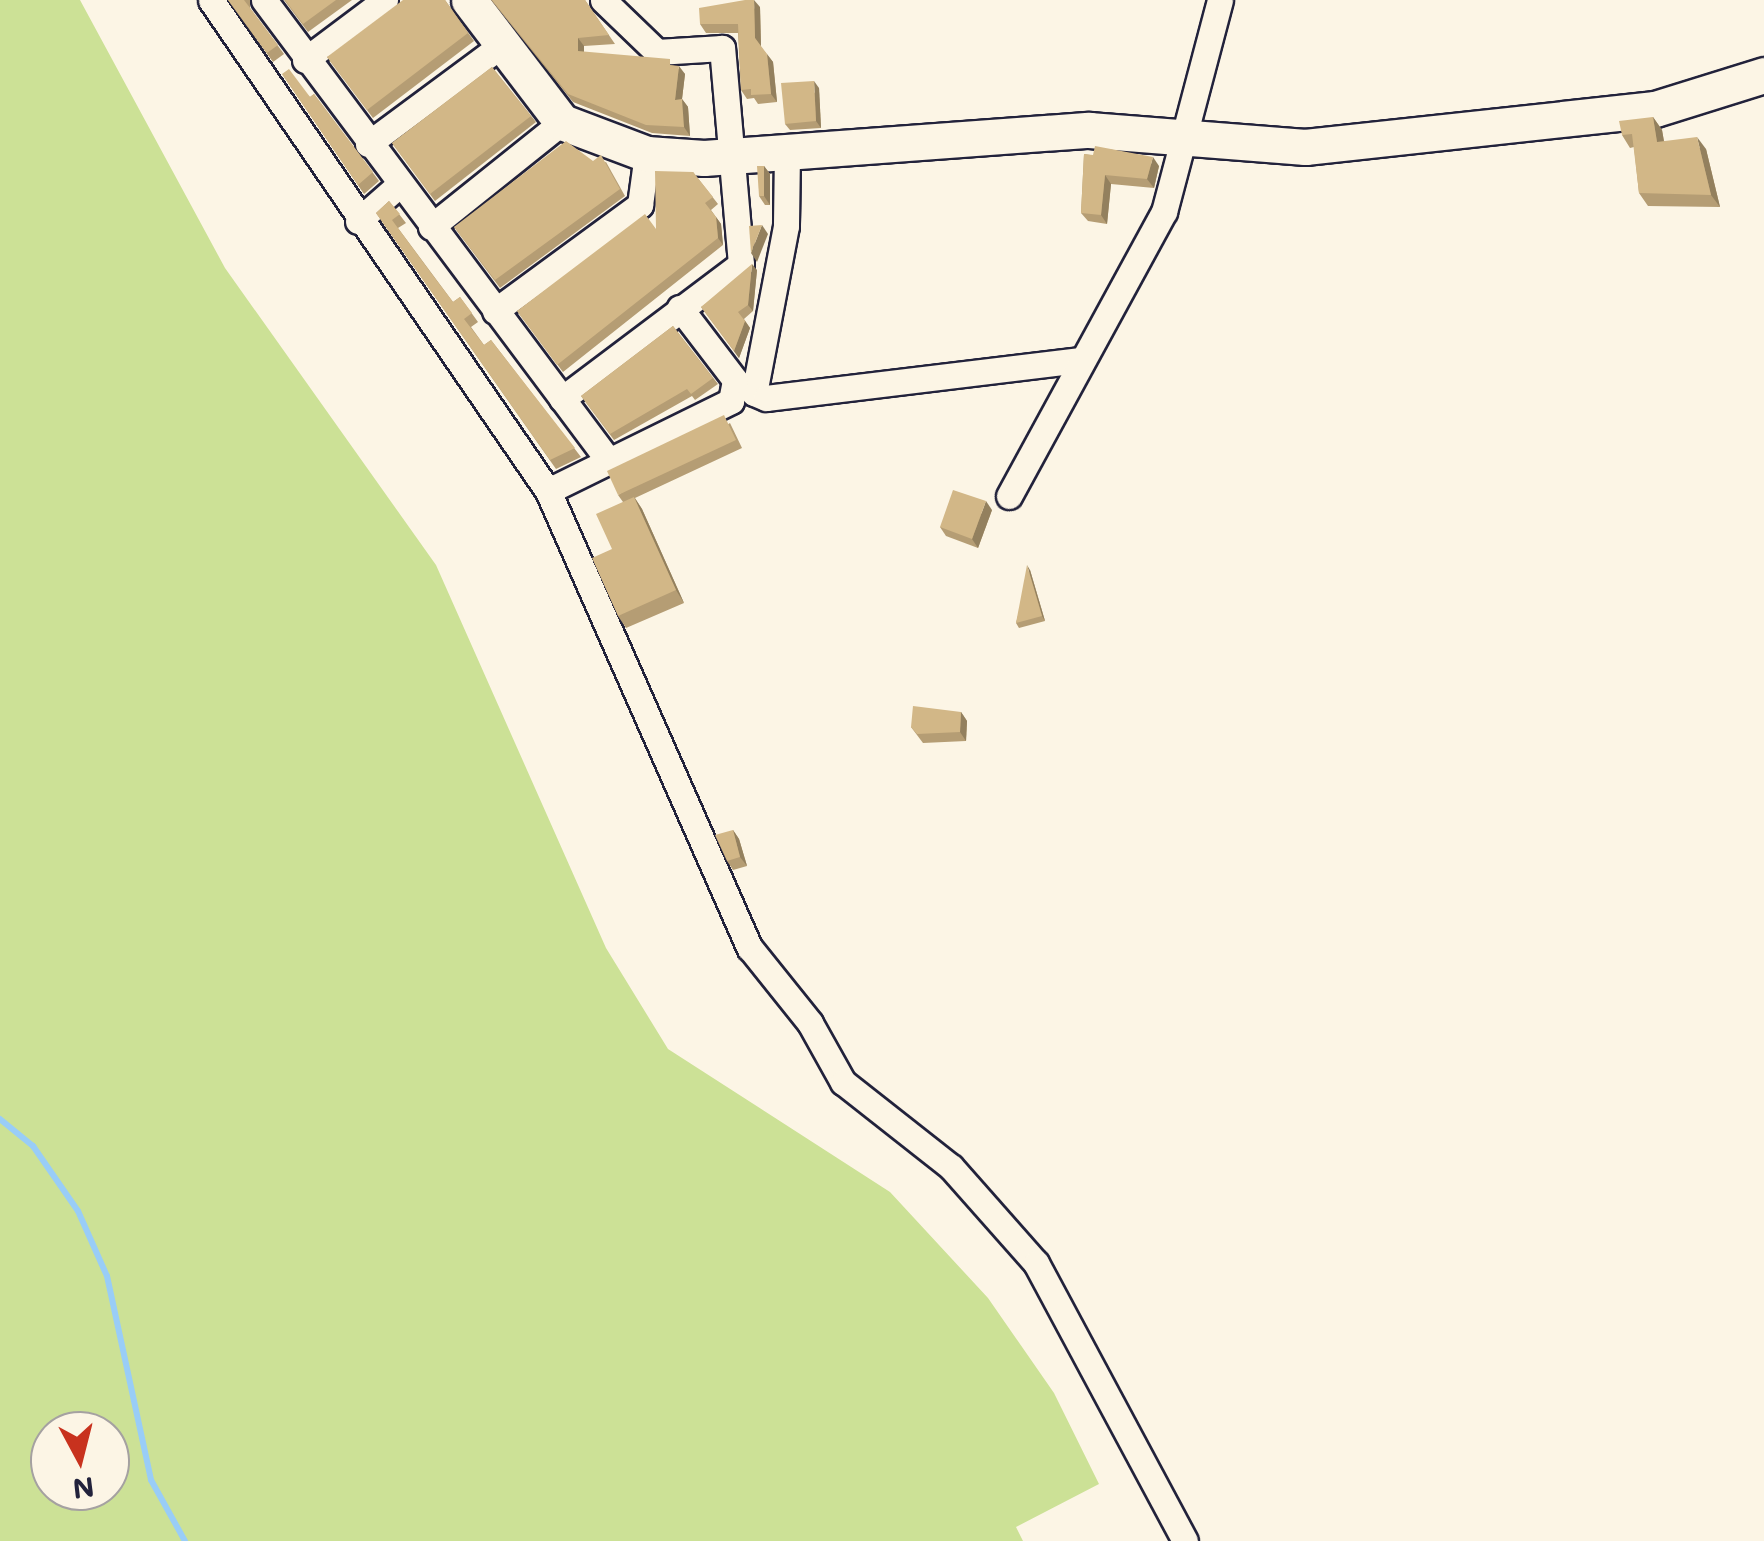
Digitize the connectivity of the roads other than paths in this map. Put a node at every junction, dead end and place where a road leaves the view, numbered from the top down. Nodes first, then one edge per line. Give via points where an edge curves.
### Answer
1 (211, 0) edge
2 (264, 0) edge
3 (385, 0) edge
4 (469, 0) edge
5 (603, 0) edge
6 (1220, 0) edge
7 (503, 44) junction
8 (304, 60) junction
9 (1764, 76) edge
10 (562, 122) junction
11 (1187, 138) junction
12 (368, 144) junction
13 (787, 152) junction
14 (647, 154) junction
15 (735, 156) junction
16 (400, 185) junction
17 (358, 221) junction
18 (431, 226) junction
19 (680, 308) junction
20 (495, 310) junction
21 (1080, 360) junction
22 (743, 397) junction
23 (562, 399) junction
24 (609, 462) junction
25 (548, 491) junction
26 (1009, 496) dead end
27 (1185, 1541) edge

1 - 17 street
2 - 8 street
3 - 8 street
4 - 7 street
5 - 15 street via 629,32 657,52 722,48
6 - 11 street
7 - 10 street
7 - 12 street
8 - 12 street
9 - 11 street via 1655,109 1305,148
10 - 14 street
10 - 18 street
11 - 13 street via 1089,130
11 - 21 street via 1164,212
12 - 16 street
13 - 15 street
13 - 22 street via 786,226
14 - 15 street
14 - 20 street via 640,206
15 - 19 street via 741,264
16 - 17 street
16 - 18 street
17 - 25 street
18 - 20 street
19 - 22 street
19 - 23 street
20 - 23 street
21 - 22 street
21 - 26 street
22 - 24 street
23 - 24 street
24 - 25 street
25 - 27 street via 750,948 810,1023 842,1082 951,1167 1036,1263

